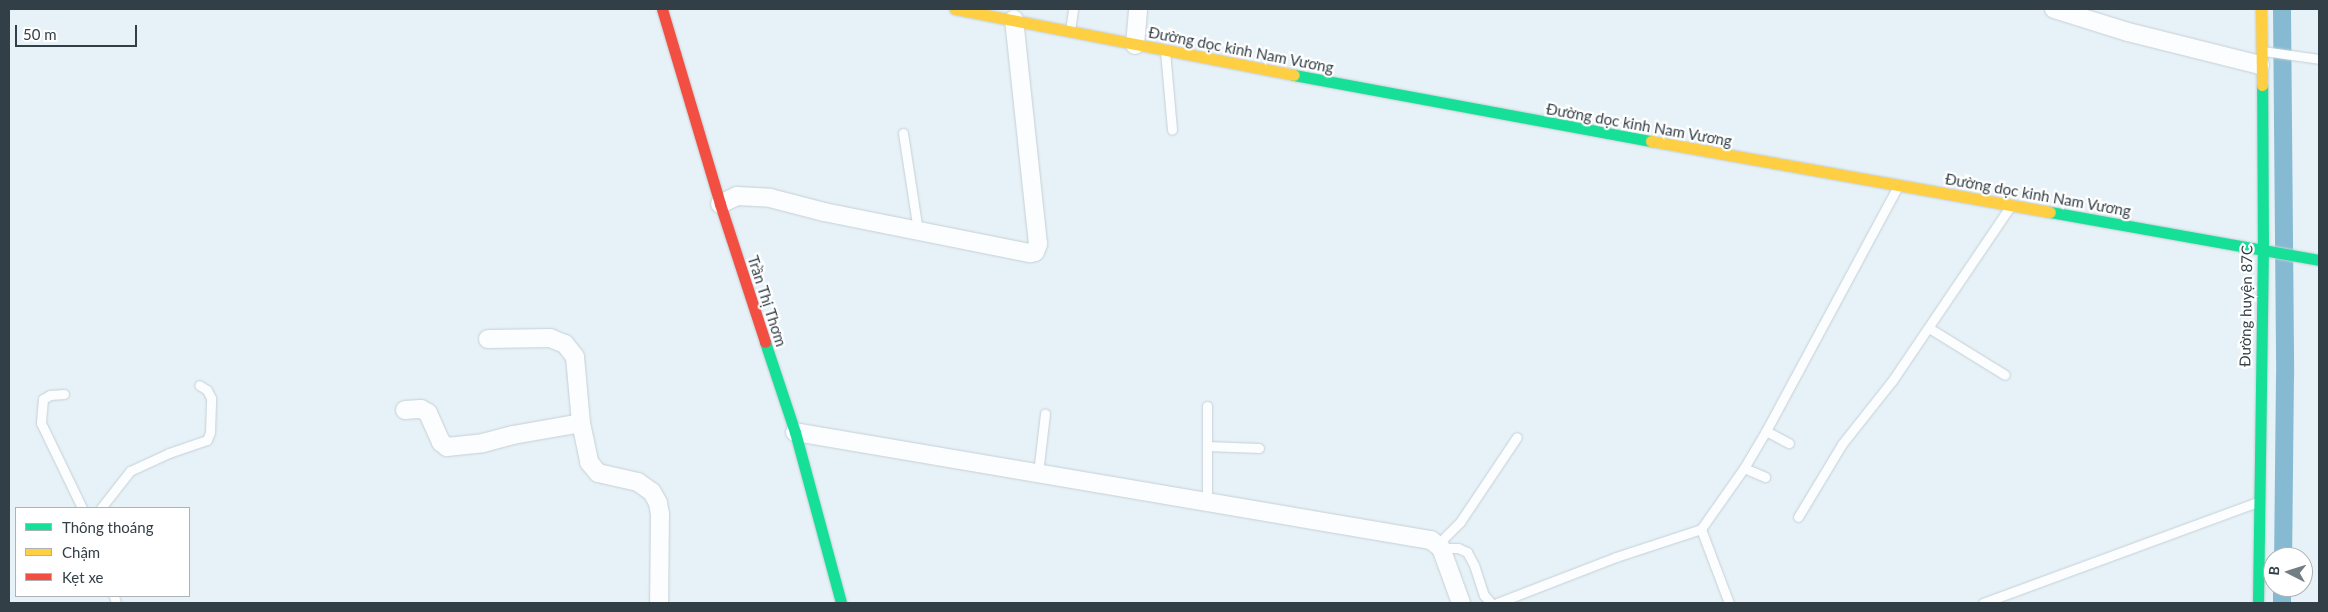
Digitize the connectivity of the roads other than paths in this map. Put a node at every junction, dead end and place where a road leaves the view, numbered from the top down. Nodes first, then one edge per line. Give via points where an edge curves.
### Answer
1 (662, 9) edge
2 (955, 9) edge
3 (1073, 9) edge
4 (1138, 9) edge
5 (2054, 9) edge
6 (2261, 9) edge
7 (1014, 19) junction
8 (1070, 31) junction
9 (1135, 45) junction
10 (1165, 50) junction
11 (2261, 58) junction
12 (2319, 59) edge
13 (1172, 130) dead end
14 (903, 133) dead end
15 (1898, 186) junction
16 (720, 204) junction
17 (2012, 204) junction
18 (918, 231) junction
19 (2263, 251) junction
20 (2319, 260) edge
21 (1929, 328) junction
22 (488, 339) dead end
23 (2005, 374) dead end
24 (199, 385) dead end
25 (64, 394) dead end
26 (1208, 406) dead end
27 (405, 410) dead end
28 (1045, 413) dead end
29 (581, 423) junction
30 (1766, 431) junction
31 (795, 432) junction
32 (1517, 437) dead end
33 (1789, 444) dead end
34 (1207, 446) junction
35 (1259, 448) dead end
36 (1744, 468) junction
37 (1038, 473) junction
38 (1765, 478) dead end
39 (1206, 501) junction
40 (2258, 502) junction
41 (82, 507) edge
42 (102, 507) edge
43 (1798, 516) dead end
44 (1701, 529) junction
45 (1439, 546) junction
46 (1518, 600) edge
47 (659, 603) edge
48 (841, 603) edge
49 (1461, 603) edge
50 (1492, 603) edge
51 (1497, 603) edge
52 (1729, 603) edge
53 (1983, 603) edge
54 (2258, 603) edge

1 - 16 street, Trần Thị Thơm
2 - 7 street, Đường dọc kinh Nam Vương
3 - 8 lane
4 - 9 street
5 - 11 street via 2128,32
6 - 11 street, Đường huyện 87C
7 - 8 street, Đường dọc kinh Nam Vương
7 - 18 street via 1038,250 1030,253
8 - 9 street, Đường dọc kinh Nam Vương
9 - 10 street, Đường dọc kinh Nam Vương
10 - 13 lane
10 - 15 street, Đường dọc kinh Nam Vương via 1452,106
11 - 12 lane via 2276,53
11 - 19 street, Đường huyện 87C
14 - 18 lane
15 - 17 street, Đường dọc kinh Nam Vương
15 - 30 lane
16 - 18 street via 736,196 770,198
16 - 31 street, Trần Thị Thơm
17 - 19 street, Đường dọc kinh Nam Vương
17 - 21 lane
19 - 20 street, Đường dọc kinh Nam Vương
19 - 40 street, Đường huyện 87C
21 - 23 lane
21 - 43 lane via 1842,444
22 - 29 street via 550,338 565,344 575,357
24 - 42 lane via 208,390 210,398 207,440 130,471
25 - 41 lane via 43,399 41,423
26 - 34 lane
27 - 29 street via 421,409 428,413 441,442 447,447
28 - 37 lane
29 - 47 street via 589,462 598,473 638,482 652,492 658,503
30 - 33 lane
30 - 36 lane
31 - 37 street
31 - 48 street, Trần Thị Thơm
32 - 45 lane via 1460,522
34 - 35 lane
34 - 39 lane
36 - 38 lane
36 - 44 lane
37 - 39 street
39 - 45 street via 1410,535 1431,540
40 - 53 lane
40 - 54 street, Đường huyện 87C
44 - 46 lane via 1616,557
44 - 52 lane
45 - 49 street
45 - 50 lane via 1467,552 1484,595
46 - 51 lane

